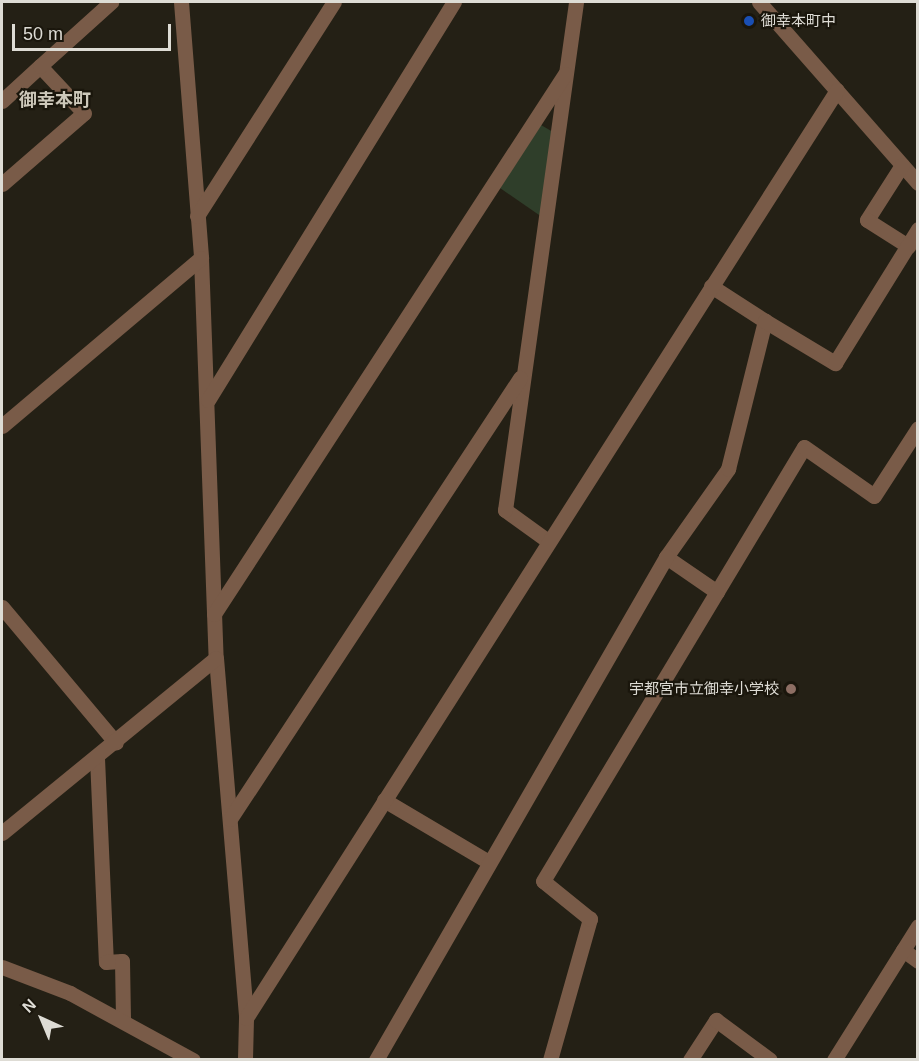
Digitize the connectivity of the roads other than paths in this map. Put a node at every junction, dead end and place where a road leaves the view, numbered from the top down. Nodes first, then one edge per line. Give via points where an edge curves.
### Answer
1 (111, 2) edge
2 (180, 2) edge
3 (334, 2) edge
4 (454, 2) edge
5 (576, 2) edge
6 (759, 2) edge
7 (39, 66) junction
8 (565, 74) junction
9 (837, 90) junction
10 (2, 101) edge
11 (902, 165) junction
12 (918, 183) edge
13 (2, 184) edge
14 (197, 216) junction
15 (918, 229) edge
16 (908, 246) junction
17 (201, 258) junction
18 (711, 286) junction
19 (765, 321) junction
20 (524, 373) junction
21 (207, 400) junction
22 (2, 426) edge
23 (918, 428) edge
24 (548, 541) junction
25 (666, 557) junction
26 (717, 592) junction
27 (2, 607) edge
28 (214, 614) junction
29 (216, 658) junction
30 (116, 743) junction
31 (97, 758) junction
32 (384, 800) junction
33 (230, 819) junction
34 (2, 833) edge
35 (489, 862) junction
36 (918, 926) edge
37 (903, 950) junction
38 (918, 961) edge
39 (2, 967) edge
40 (246, 1018) junction
41 (123, 1022) junction
42 (193, 1059) edge
43 (244, 1059) edge
44 (376, 1059) edge
45 (550, 1059) edge
46 (690, 1059) edge
47 (770, 1059) edge
48 (834, 1059) edge

1 - 7 street
2 - 14 street
3 - 14 street
4 - 21 street
5 - 8 street
6 - 9 street
7 - 10 street
7 - 13 street via 84,113
8 - 20 street
8 - 28 street
9 - 11 street
9 - 18 street
11 - 12 street
11 - 16 street via 867,220
14 - 17 street
15 - 16 street
16 - 19 street via 836,363
17 - 21 street
17 - 22 street
18 - 19 street
18 - 24 street
19 - 25 street via 728,469
20 - 24 street via 505,510
20 - 33 street
21 - 28 street
23 - 26 street via 874,496 804,447
24 - 32 street
25 - 26 street
25 - 35 street
26 - 45 street via 543,881 590,919
27 - 30 street
28 - 29 street
29 - 30 street
29 - 33 street
30 - 31 street
31 - 34 street
31 - 41 street via 106,962 122,961
32 - 35 street
32 - 40 street
33 - 40 street
35 - 44 street
36 - 37 street
37 - 38 street
37 - 48 street
39 - 41 street
40 - 43 street
41 - 42 street
46 - 47 street via 716,1020

